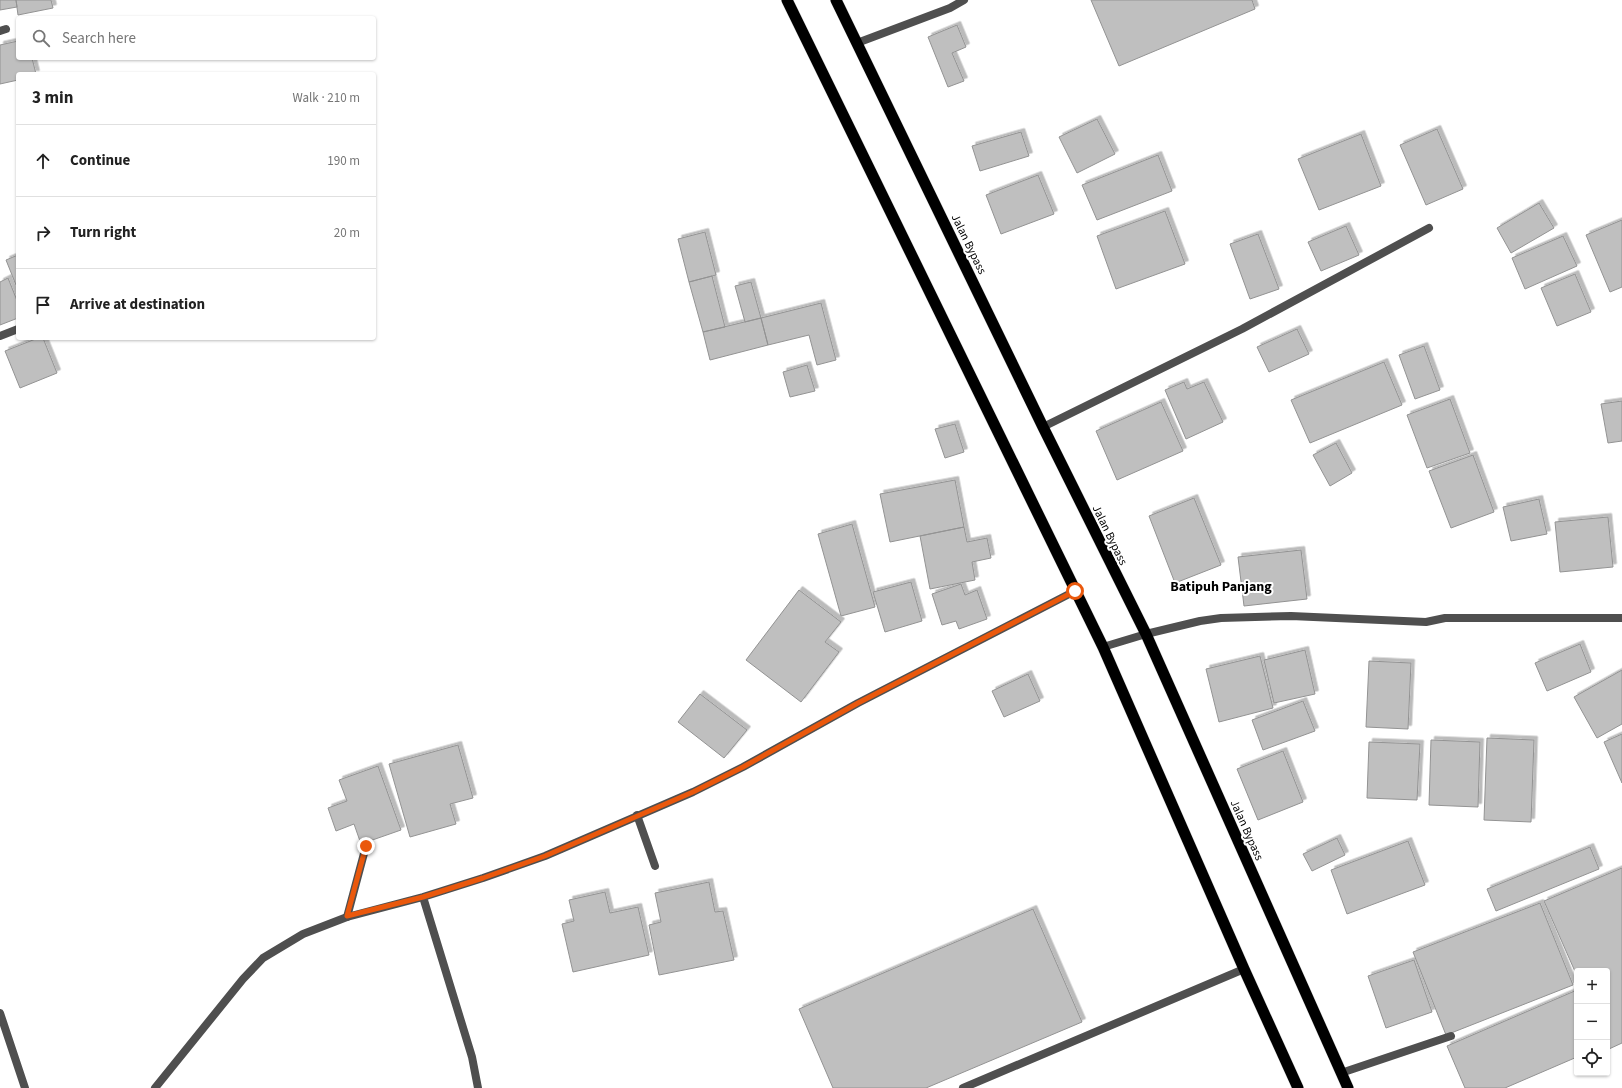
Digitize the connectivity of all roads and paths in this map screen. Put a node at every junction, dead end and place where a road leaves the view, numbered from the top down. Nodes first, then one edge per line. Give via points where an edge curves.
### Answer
1 (787, 0) edge
2 (836, 0) edge
3 (964, 0) edge
4 (857, 43) junction
5 (1429, 228) dead end
6 (16, 330) edge
7 (0, 336) edge
8 (1043, 427) junction
9 (1075, 591) junction
10 (1622, 618) edge
11 (1146, 634) junction
12 (1103, 647) junction
13 (637, 816) junction
14 (366, 846) dead end
15 (655, 866) dead end
16 (423, 897) junction
17 (347, 916) junction
18 (1244, 969) junction
19 (0, 1013) edge
20 (1451, 1036) dead end
21 (1341, 1073) junction
22 (25, 1088) edge
23 (155, 1088) edge
24 (478, 1088) edge
25 (963, 1088) edge
26 (1298, 1088) edge
27 (1348, 1088) edge

1 - 9 highway
2 - 4 highway, Jalan Bypass
3 - 4 street via 950,8
4 - 8 highway, Jalan Bypass
5 - 8 street via 1242,329
6 - 7 street
8 - 11 highway, Jalan Bypass
9 - 12 highway
9 - 13 street via 858,703 743,767
10 - 11 street via 1445,618 1426,622 1291,616 1221,618
11 - 12 street
11 - 21 highway, Jalan Bypass
12 - 18 highway
13 - 15 street
13 - 16 street via 545,856
14 - 17 street
16 - 17 street
16 - 24 street via 472,1057
17 - 23 street via 303,934 263,958
18 - 25 street
18 - 26 highway
19 - 22 street
20 - 21 street
21 - 27 highway, Jalan Bypass

